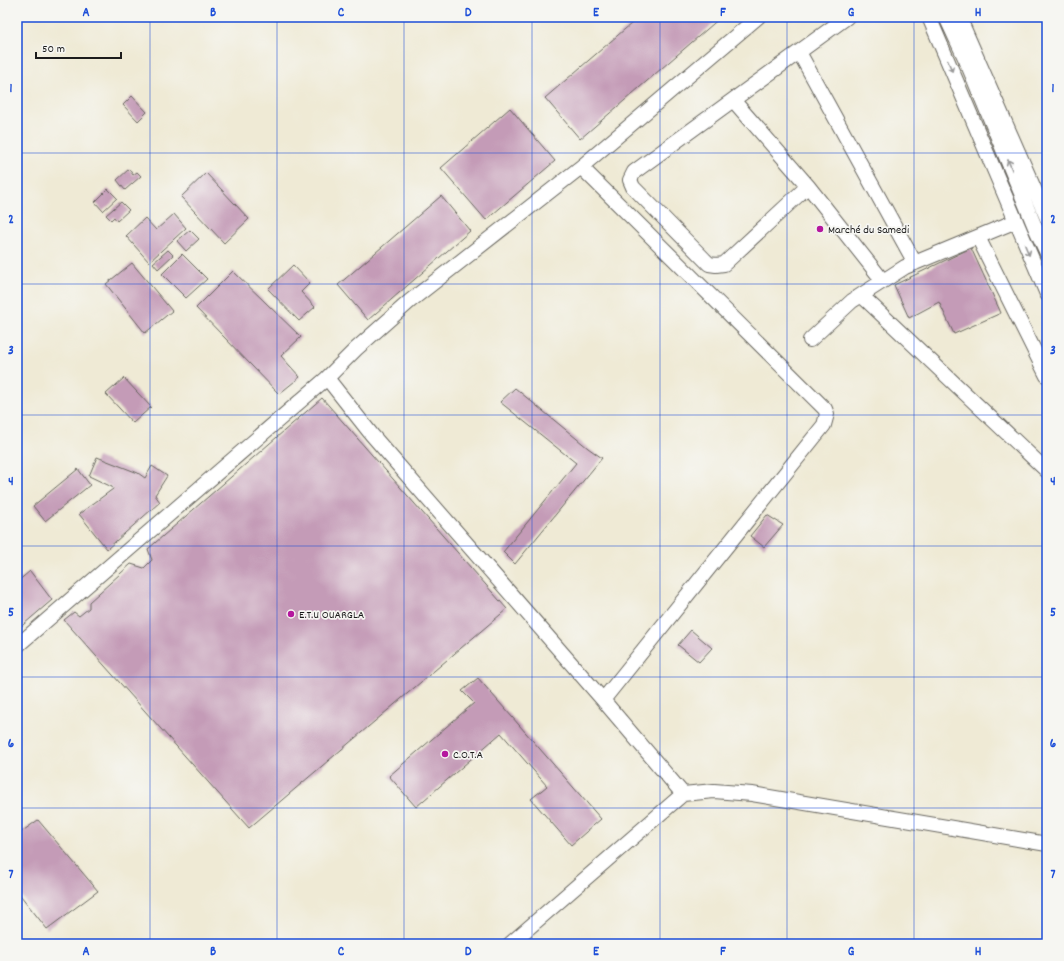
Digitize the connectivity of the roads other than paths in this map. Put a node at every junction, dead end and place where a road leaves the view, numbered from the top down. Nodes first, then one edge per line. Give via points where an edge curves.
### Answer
1 (758, 17) edge
2 (847, 17) edge
3 (929, 17) edge
4 (951, 18) edge
5 (956, 41) junction
6 (942, 47) junction
7 (799, 52) junction
8 (733, 100) junction
9 (581, 167) junction
10 (808, 186) junction
11 (1027, 191) junction
12 (1008, 201) junction
13 (1047, 218) edge
14 (1016, 221) junction
15 (978, 237) junction
16 (1047, 253) edge
17 (915, 263) junction
18 (1043, 276) edge
19 (883, 281) junction
20 (1047, 294) edge
21 (861, 295) junction
22 (810, 340) dead end
23 (1047, 376) edge
24 (327, 378) junction
25 (1047, 471) edge
26 (17, 646) edge
27 (603, 700) junction
28 (683, 794) junction
29 (1047, 844) edge
30 (510, 944) edge

1 - 9 street
2 - 7 street
3 - 6 street
4 - 5 street
4 - 11 street
5 - 6 street
11 -> 5 street
6 -> 12 street
7 - 8 street
7 - 17 street
8 - 10 street
8 - 10 street via 634,172 630,180 632,187 709,264 716,266 724,264
9 - 24 street via 410,301
9 - 27 street via 825,409 827,414 824,424
10 - 19 street
11 - 12 street
11 - 13 street
11 - 16 street
12 - 14 street
14 - 15 street
14 -> 18 street via 1027,250
15 - 17 street
15 - 23 street
17 - 19 street
18 - 20 street
19 - 21 street
21 - 22 street via 852,300
21 - 25 street
24 - 26 street
24 - 27 street via 372,435
27 - 28 street
28 - 29 street via 714,791 752,794
28 - 30 street

